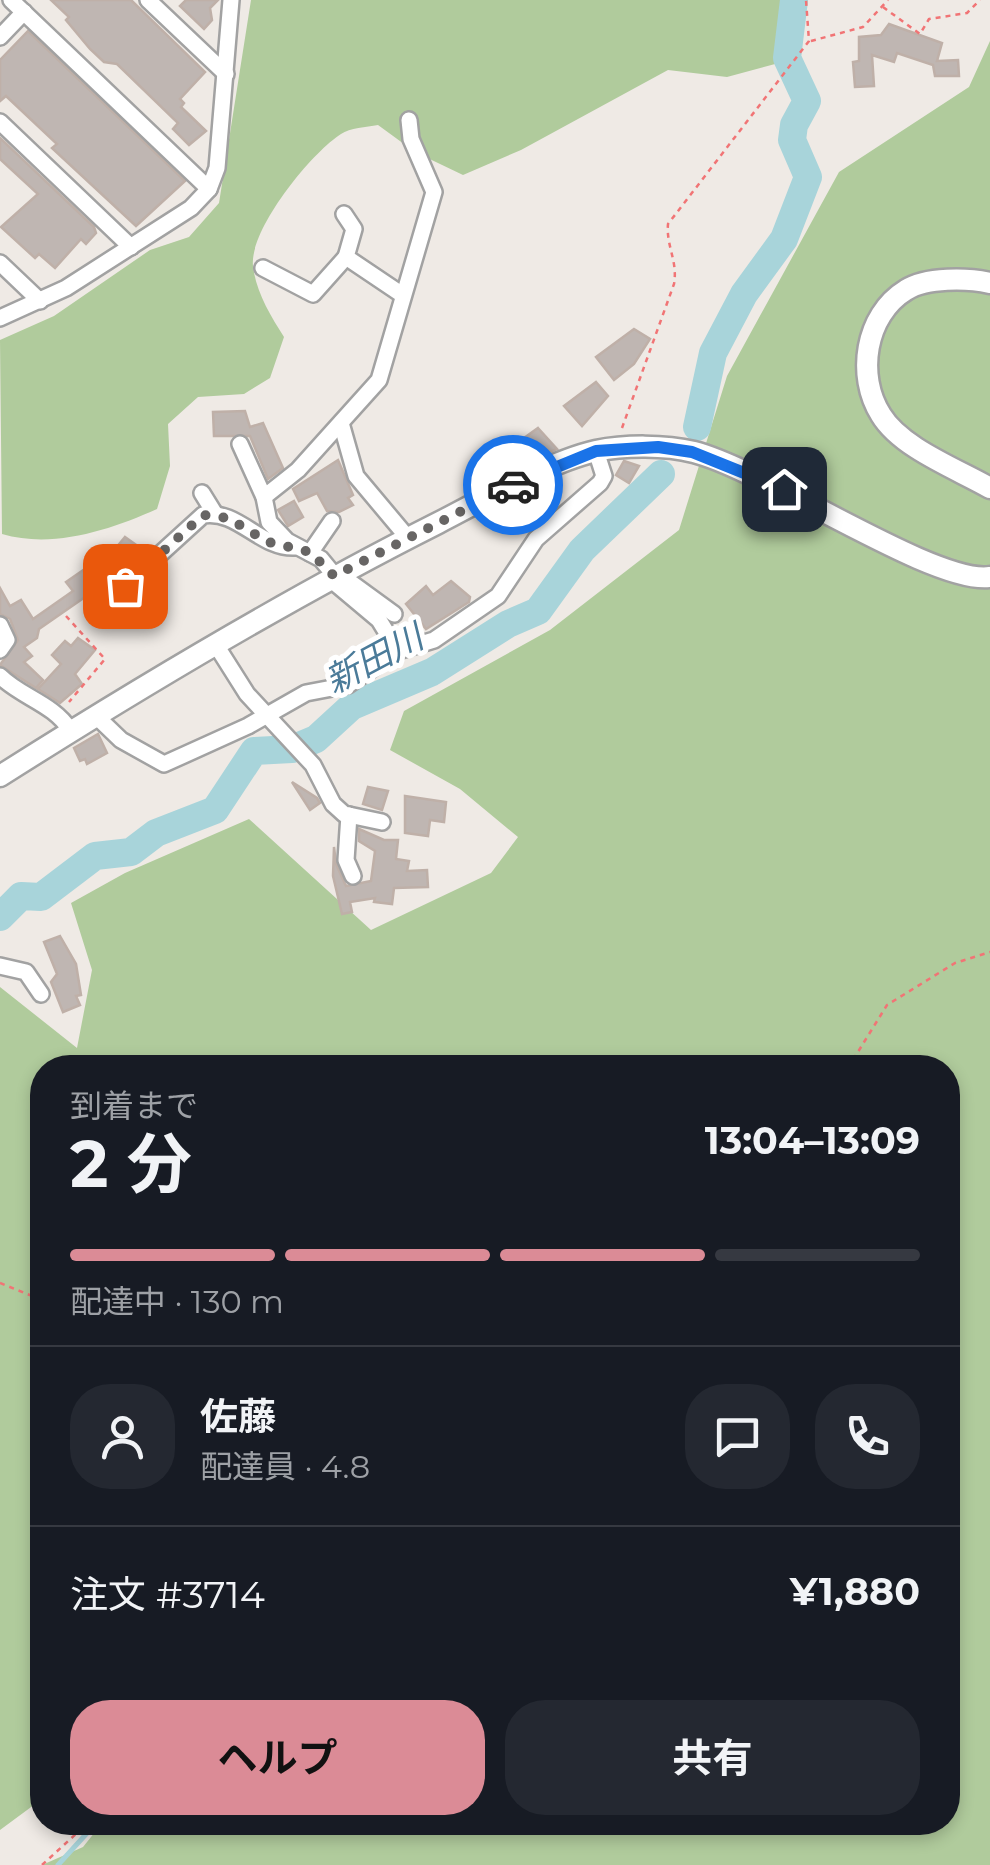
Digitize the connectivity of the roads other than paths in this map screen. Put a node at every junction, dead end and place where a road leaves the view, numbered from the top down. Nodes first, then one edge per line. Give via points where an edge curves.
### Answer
1 (11, 0) edge
2 (148, 0) edge
3 (231, 0) edge
4 (24, 12) junction
5 (0, 37) edge
6 (226, 74) junction
7 (409, 120) dead end
8 (0, 122) edge
9 (209, 189) junction
10 (344, 214) dead end
11 (131, 246) junction
12 (346, 257) junction
13 (0, 263) edge
14 (262, 268) dead end
15 (990, 283) edge
16 (401, 294) junction
17 (40, 301) junction
18 (0, 318) edge
19 (341, 423) junction
20 (240, 444) dead end
21 (596, 451) junction
22 (990, 488) edge
23 (202, 494) dead end
24 (264, 496) junction
25 (215, 514) junction
26 (332, 521) dead end
27 (408, 538) junction
28 (303, 550) junction
29 (335, 576) junction
30 (990, 577) edge
31 (125, 586) dead end
32 (394, 614) dead end
33 (0, 625) edge
34 (216, 645) junction
35 (0, 650) edge
36 (398, 651) junction
37 (0, 676) edge
38 (268, 714) junction
39 (95, 715) junction
40 (64, 722) junction
41 (0, 776) edge
42 (348, 815) junction
43 (382, 822) dead end
44 (353, 876) dead end
45 (0, 966) edge
46 (41, 994) dead end

1 - 4 street
2 - 6 street
3 - 6 street
4 - 5 street
4 - 9 street
6 - 9 street
7 - 16 street via 434,192
8 - 11 street
9 - 11 street via 192,208
10 - 12 street via 354,229
11 - 17 street
12 - 14 street via 313,294
12 - 16 street
13 - 17 street
15 - 22 street via 934,282 906,290 878,319 867,380 882,417
16 - 19 street via 379,380
17 - 18 street
19 - 24 street via 294,475
19 - 27 street via 356,476
20 - 24 street
21 - 27 street
21 - 30 street via 692,452 784,489 936,566 972,580
21 - 36 street via 600,483 536,539 498,596 434,640
23 - 25 street
24 - 28 street via 269,522
25 - 28 street via 268,542
25 - 31 street via 198,518
26 - 28 street
27 - 29 street
28 - 29 street
29 - 32 street
29 - 34 street
29 - 36 street via 379,620
33 - 35 street via 6,640
34 - 38 street via 236,680
34 - 39 street
36 - 38 street via 348,685 306,692
37 - 40 street
38 - 39 street via 164,764 106,729
38 - 42 street
39 - 40 street
40 - 41 street
42 - 43 street
42 - 44 street via 346,860
45 - 46 street via 26,972

